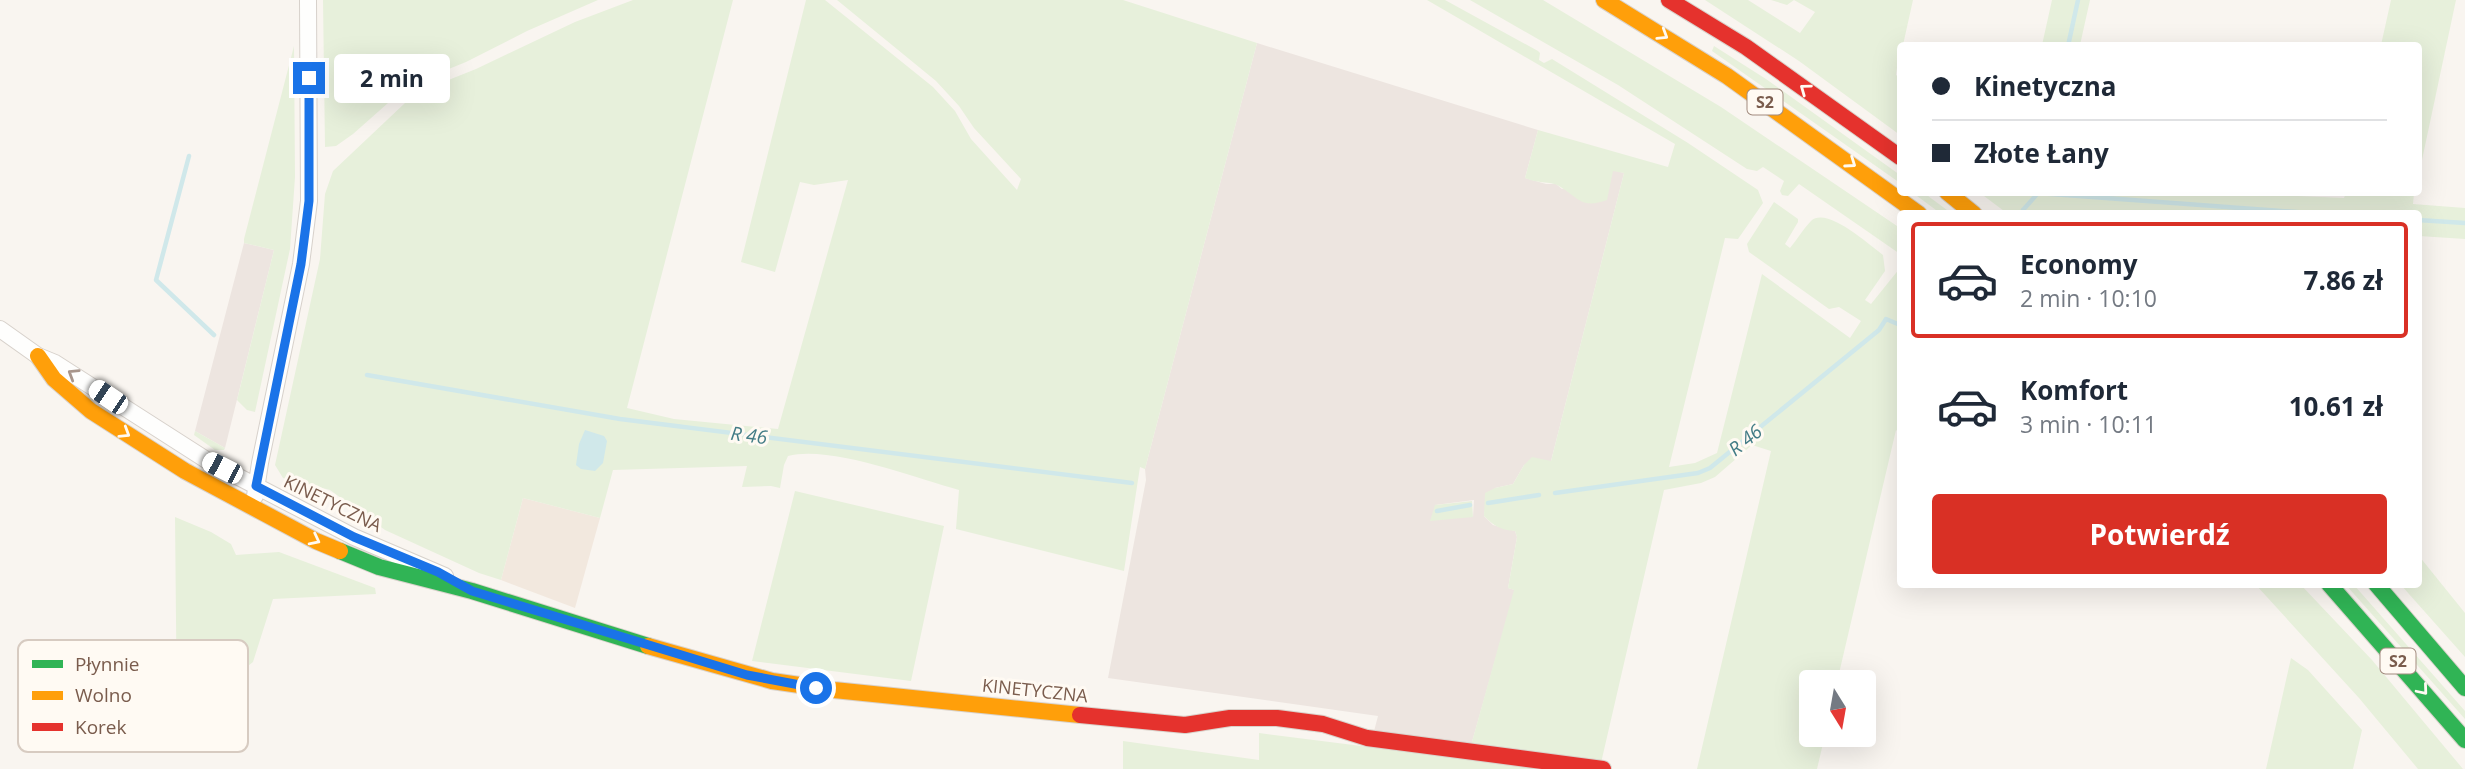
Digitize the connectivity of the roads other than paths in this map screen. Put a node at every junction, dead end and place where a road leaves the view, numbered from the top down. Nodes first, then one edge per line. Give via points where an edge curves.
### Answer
1 (309, 0) edge
2 (1604, 0) edge
3 (1669, 0) edge
4 (1897, 156) edge
5 (1952, 196) edge
6 (1913, 210) edge
7 (1969, 210) edge
8 (0, 328) edge
9 (38, 356) junction
10 (256, 486) junction
11 (254, 509) junction
12 (2333, 588) edge
13 (2379, 588) edge
14 (472, 591) junction
15 (2465, 688) edge
16 (2465, 740) edge
17 (1603, 769) edge

1 - 10 street via 309,201 301,264
2 -> 6 main road, S2 via 1727,76
4 -> 3 main road, S2 via 1746,47
5 - 7 main road
8 - 9 street, KINETYCZNA
10 -> 9 street, KINETYCZNA
9 -> 11 main road, KINETYCZNA via 54,379 91,411
10 - 11 street
10 - 14 street, KINETYCZNA
11 -> 14 main road, KINETYCZNA via 344,554
12 -> 16 main road, S2
13 - 15 main road, S2
14 - 17 main road, KINETYCZNA via 716,666 798,685 1185,725 1226,718 1312,721 1367,738

